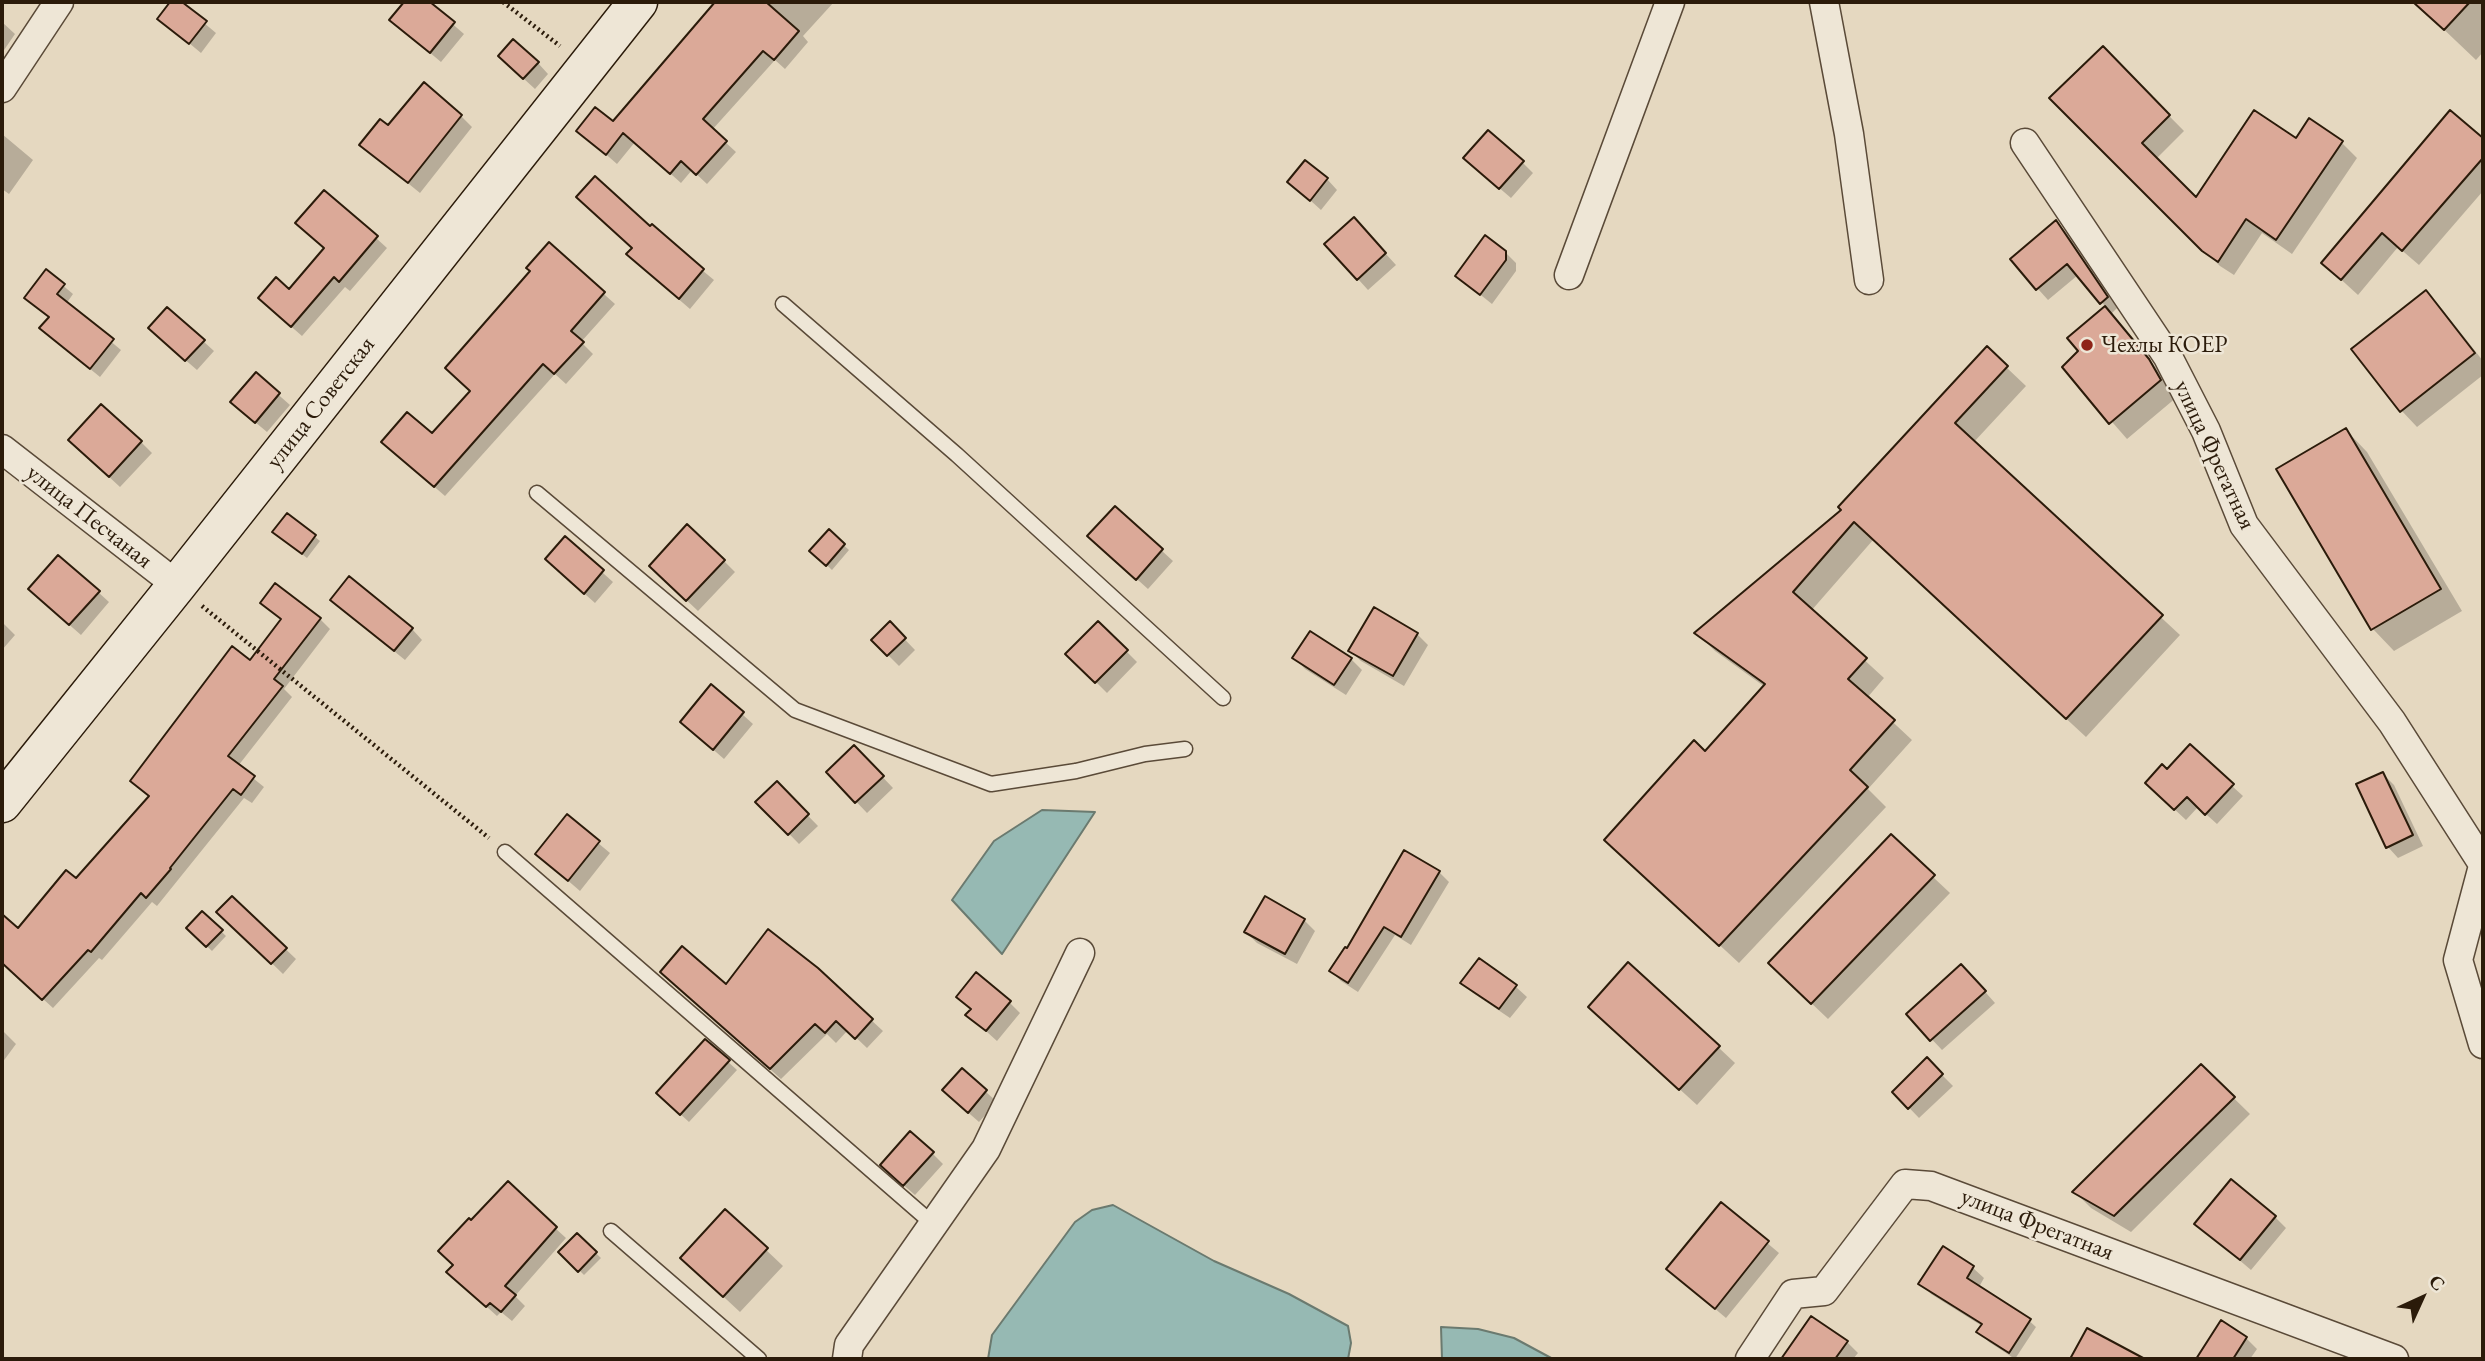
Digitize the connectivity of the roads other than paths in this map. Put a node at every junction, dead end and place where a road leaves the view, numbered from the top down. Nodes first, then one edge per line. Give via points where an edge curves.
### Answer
1 (60, 2) edge
2 (638, 2) edge
3 (1670, 2) edge
4 (1824, 2) edge
5 (2, 88) edge
6 (2025, 144) dead end
7 (1569, 275) dead end
8 (1869, 280) dead end
9 (783, 304) dead end
10 (2, 449) edge
11 (537, 493) dead end
12 (177, 585) junction
13 (1223, 698) dead end
14 (1185, 750) dead end
15 (2, 803) edge
16 (505, 852) road end
17 (2483, 865) edge
18 (1080, 953) dead end
19 (2483, 1044) edge
20 (933, 1224) junction
21 (611, 1231) dead end
22 (759, 1359) edge
23 (847, 1359) edge
24 (1750, 1359) edge
25 (2394, 1359) edge

1 - 5 street
2 - 12 street, улица Советская
3 - 7 street
4 - 8 street via 1849,134
6 - 17 street, улица Фрегатная via 2168,357 2206,431 2244,525 2392,722
9 - 13 lane via 957,455
10 - 12 street, улица Песчаная
11 - 14 lane via 795,710 991,784
12 - 15 street, улица Советская
16 - 20 lane
17 - 19 street, улица Фрегатная via 2458,960
18 - 20 street via 986,1149
20 - 23 street via 849,1345
21 - 22 lane
24 - 25 street, улица Фрегатная via 1793,1294 1824,1290 1905,1184 1931,1186

